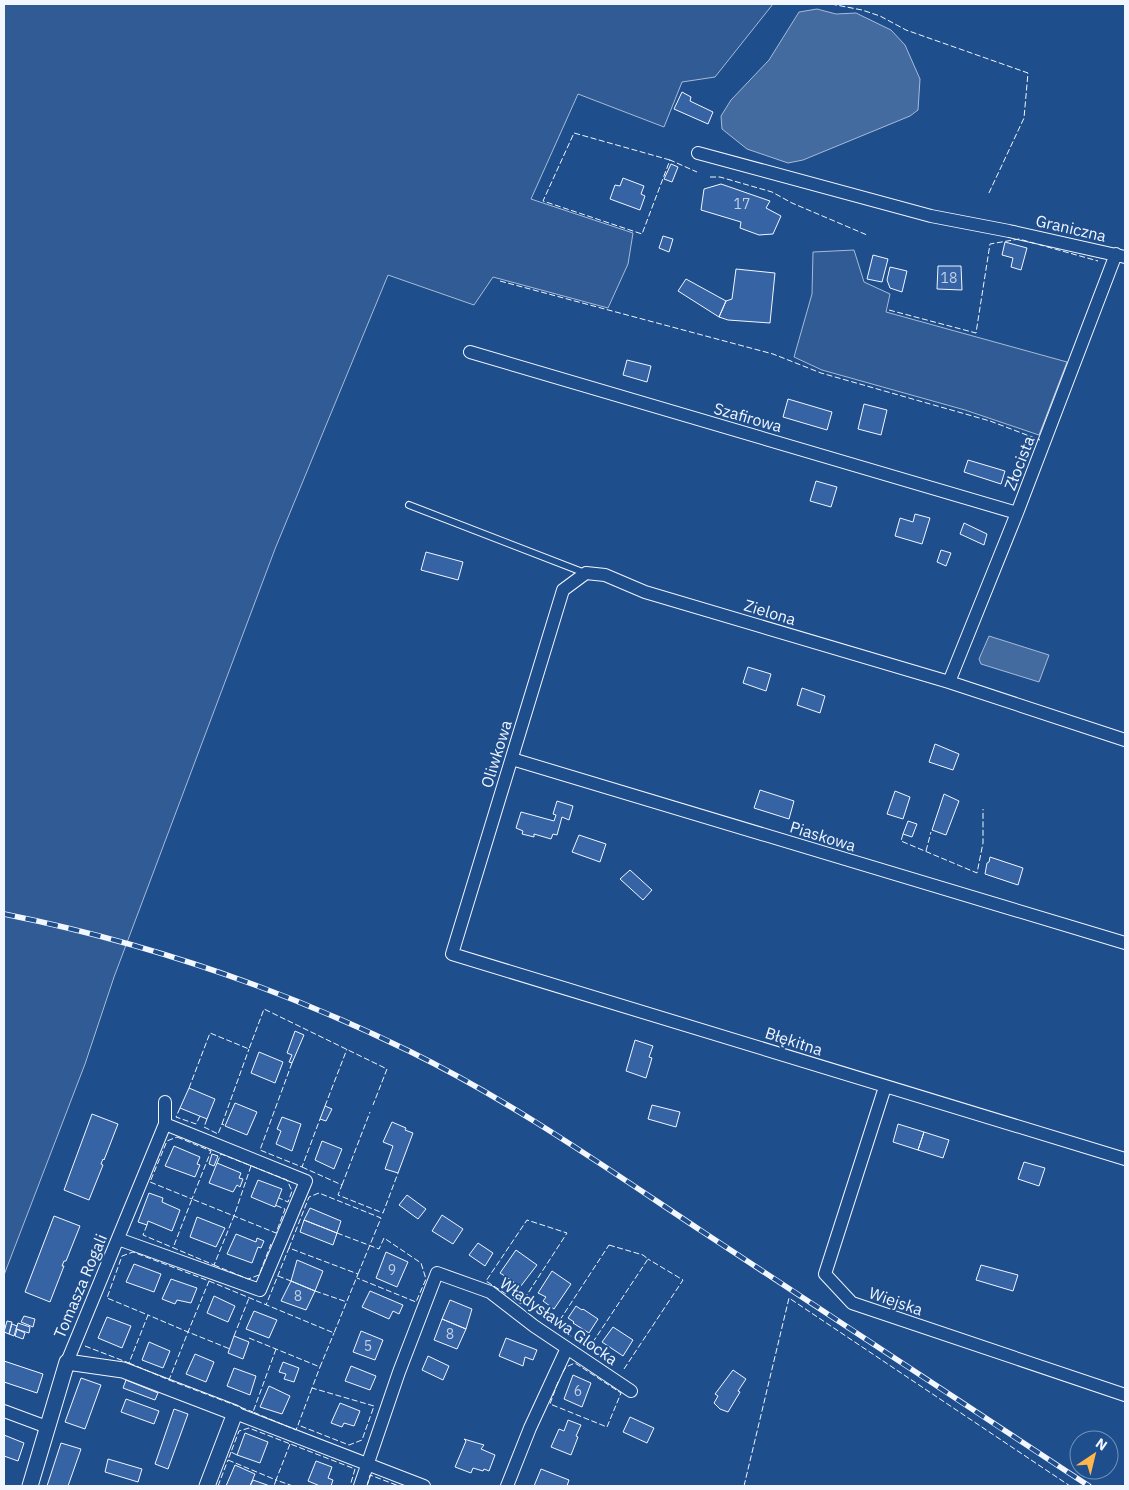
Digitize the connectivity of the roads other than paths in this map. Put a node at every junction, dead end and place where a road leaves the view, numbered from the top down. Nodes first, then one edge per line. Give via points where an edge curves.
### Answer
1 (698, 153) dead end
2 (1121, 256) edge
3 (470, 352) dead end
4 (409, 504) dead end
5 (1017, 513) junction
6 (586, 573) junction
7 (949, 682) junction
8 (1125, 740) edge
9 (512, 759) junction
10 (1125, 943) edge
11 (452, 954) joint
12 (885, 1087) junction
13 (165, 1102) dead end
14 (165, 1124) junction
15 (1125, 1159) edge
16 (118, 1239) junction
17 (567, 1348) junction
18 (67, 1362) junction
19 (631, 1391) dead end
20 (1125, 1395) edge
21 (4, 1411) edge
22 (234, 1413) junction
23 (47, 1426) junction
24 (367, 1465) junction
25 (30, 1486) edge
26 (207, 1486) edge
27 (360, 1486) edge
28 (424, 1486) edge
29 (507, 1486) edge

1 - 2 street, Graniczna via 931,216
2 - 5 street, Złocista
3 - 5 street, Szafirowa
4 - 6 lane, Zielona
5 - 7 street, Złocista
6 - 7 street, Zielona via 605,575 645,592
6 - 9 street, Oliwkowa via 563,590
7 - 8 street, Zielona
9 - 10 street, Piaskowa
9 - 11 street, Oliwkowa
11 - 12 street, Błękitna
12 - 15 street, Błękitna
12 - 20 street, Wiejska via 825,1274 852,1303
13 - 14 street, Tomasza Rogali
14 - 16 street, Tomasza Rogali
14 - 16 street via 306,1181 260,1290
16 - 18 street, Tomasza Rogali
17 - 19 street, Władysława Glocka
17 - 24 street, Władysława Glocka via 490,1292 437,1273
17 - 29 street
18 - 22 street via 123,1370
18 - 23 street, Tomasza Rogali
21 - 23 street
22 - 24 street
22 - 26 street
23 - 25 street, Tomasza Rogali
24 - 27 street
24 - 28 street

